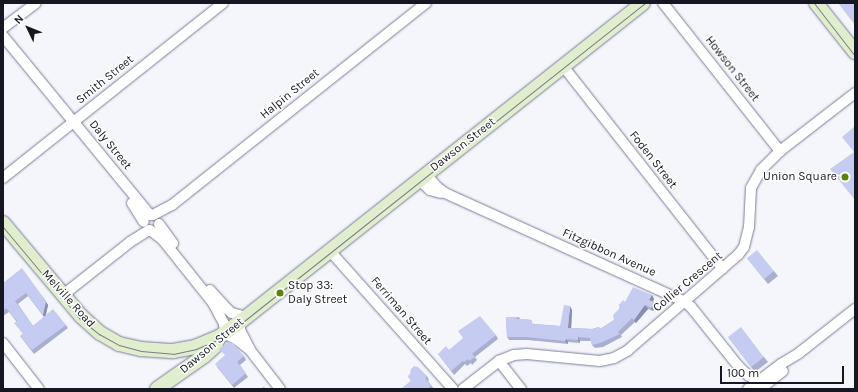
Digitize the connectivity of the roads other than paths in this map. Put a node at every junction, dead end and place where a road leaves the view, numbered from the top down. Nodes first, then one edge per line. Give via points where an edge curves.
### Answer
1 (36, 3) edge
2 (223, 3) edge
3 (426, 3) edge
4 (663, 3) edge
5 (816, 3) edge
6 (635, 5) edge
7 (3, 28) edge
8 (3, 36) edge
9 (3, 45) edge
10 (855, 52) edge
11 (563, 66) junction
12 (855, 93) edge
13 (72, 123) junction
14 (780, 151) junction
15 (423, 177) junction
16 (3, 178) edge
17 (3, 223) edge
18 (151, 223) junction
19 (330, 251) junction
20 (723, 269) junction
21 (63, 295) junction
22 (684, 302) junction
23 (855, 309) edge
24 (243, 320) junction
25 (222, 335) junction
26 (3, 343) edge
27 (182, 350) junction
28 (250, 350) junction
29 (499, 361) junction
30 (755, 386) edge
31 (39, 389) edge
32 (154, 389) edge
33 (157, 389) edge
34 (280, 389) edge
35 (453, 389) edge
36 (463, 389) edge
37 (521, 389) edge

1 - 7 street
2 - 13 street, Smith Street
3 - 18 street, Halpin Street
4 - 14 street, Howson Street
5 - 10 main road
6 - 11 main road, Dawson Street
8 - 13 street, Daly Street
9 - 13 street, Daly Street
11 - 15 main road, Dawson Street
11 - 20 street, Foden Street
12 - 14 street, Collier Crescent
13 - 16 street, Smith Street
13 - 18 street, Daly Street
14 - 20 street, Collier Crescent via 754,179 749,200 747,237 738,255
15 - 19 main road, Dawson Street
15 - 22 street, Fitzgibbon Avenue via 445,193
17 - 21 main road, Melville Road
18 - 21 street, Halpin Street
18 - 24 street, Daly Street via 176,248 227,309
18 - 25 street, Daly Street via 212,303 222,319
19 - 24 main road, Dawson Street
19 - 35 street, Ferriman Street
20 - 22 street, Collier Crescent
21 - 27 main road, Melville Road via 90,325 119,344 152,350
22 - 29 street, Collier Crescent via 627,351 614,358 600,361 527,354 514,355
22 - 30 street, Fitzgibbon Avenue via 691,307
23 - 30 street via 799,353 785,369
24 - 25 main road, Dawson Street
24 - 28 street via 240,330
25 - 27 main road, Melville Road
25 - 28 street via 236,339
25 - 33 main road, Dawson Street via 212,350
26 - 31 street
27 - 32 main road, Dawson Street via 174,368
28 - 34 street
29 - 36 street, Collier Crescent
29 - 37 street

